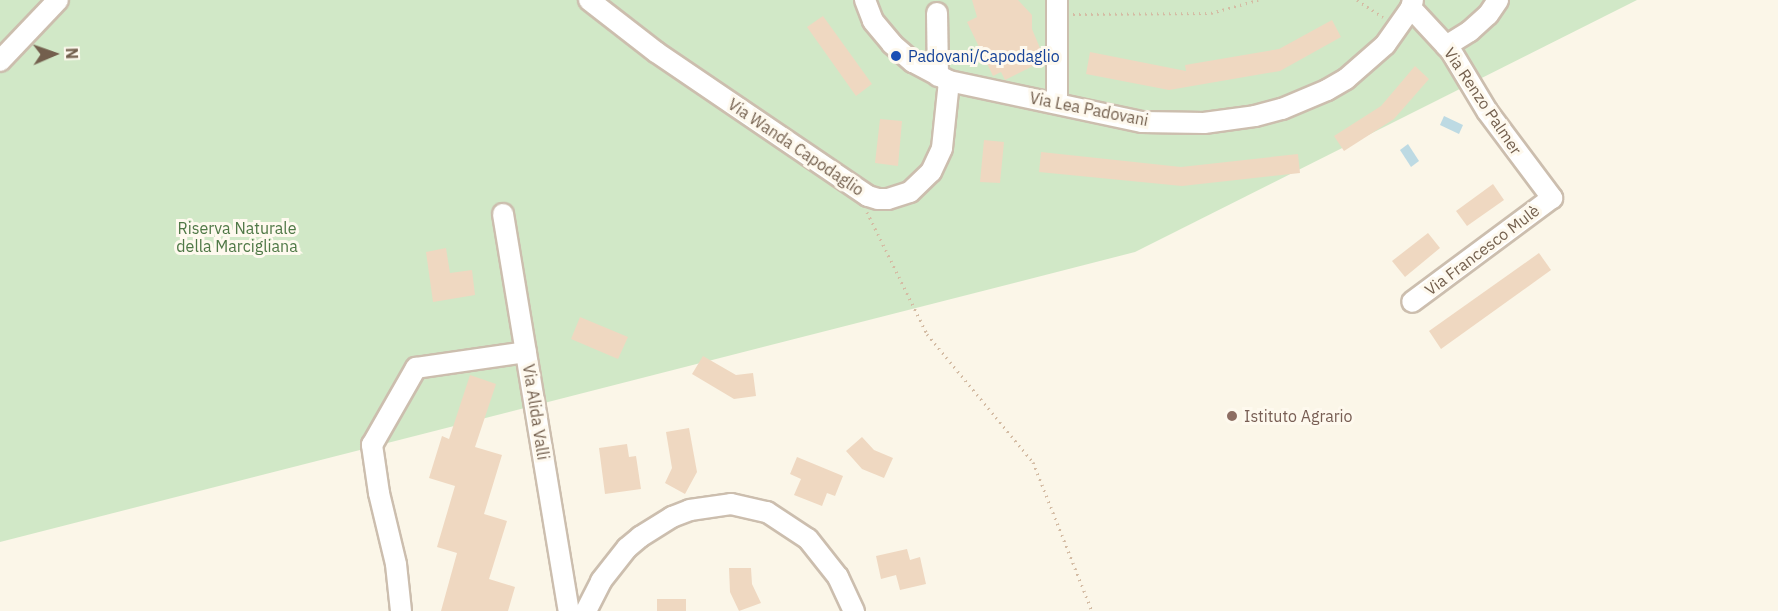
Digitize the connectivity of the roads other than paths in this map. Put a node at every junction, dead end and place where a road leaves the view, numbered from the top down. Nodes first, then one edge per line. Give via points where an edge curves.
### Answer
1 (58, 0) edge
2 (589, 0) edge
3 (865, 0) edge
4 (1498, 0) edge
5 (1412, 4) edge
6 (1058, 7) edge
7 (938, 13) dead end
8 (1446, 46) junction
9 (0, 61) edge
10 (943, 78) junction
11 (1057, 103) junction
12 (1552, 198) joint
13 (503, 214) dead end
14 (1412, 302) dead end
15 (526, 352) junction
16 (400, 611) edge
17 (569, 611) edge
18 (586, 611) edge
19 (854, 611) edge

1 - 9 street
2 - 10 street, Via Wanda Capodaglio via 656,52 867,196 888,199 910,192 927,180 942,148
3 - 10 street, Via Lea Padovani via 873,21 892,44
4 - 8 street via 1470,31
5 - 8 street, Via Renzo Palmer
5 - 11 street, Via Lea Padovani via 1385,45 1346,79 1308,100 1255,116 1204,123 1142,122
6 - 11 street
7 - 10 street, Via Wanda Capodaglio
8 - 12 street, Via Renzo Palmer via 1487,111
10 - 11 street, Via Lea Padovani
12 - 14 street, Via Francesco Mulè
13 - 15 street, Via Alida Valli
15 - 16 street via 416,368 372,446 396,564
15 - 17 street, Via Alida Valli
18 - 19 street via 601,581 640,537 681,514 710,505 731,504 767,512 808,539 838,577

